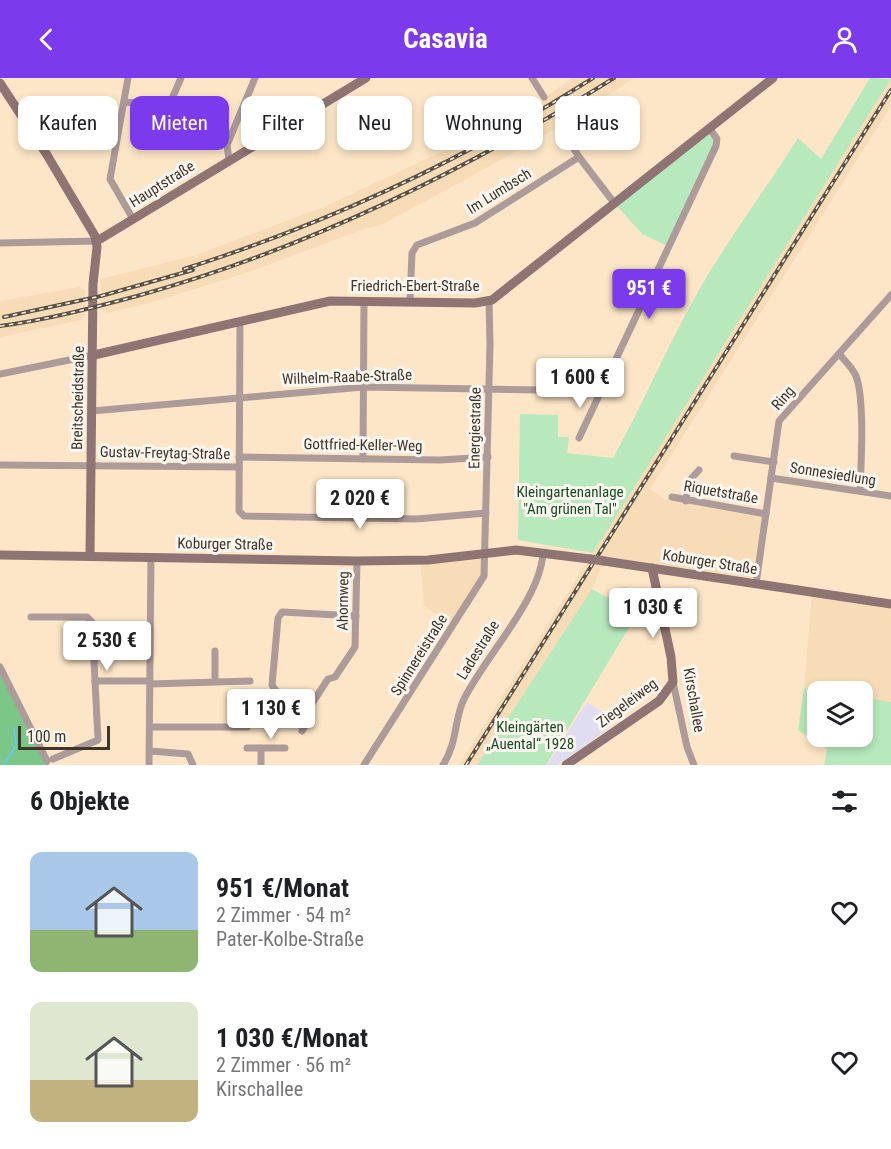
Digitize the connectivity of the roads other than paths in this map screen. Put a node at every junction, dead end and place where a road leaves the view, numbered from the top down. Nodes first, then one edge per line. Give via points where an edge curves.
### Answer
1 (128, 78) edge
2 (182, 78) edge
3 (255, 78) edge
4 (366, 78) edge
5 (532, 78) edge
6 (773, 78) edge
7 (0, 83) edge
8 (544, 97) dead end
9 (124, 102) junction
10 (710, 129) junction
11 (575, 150) edge
12 (579, 157) junction
13 (229, 160) junction
14 (615, 204) junction
15 (133, 219) junction
16 (90, 226) junction
17 (116, 230) junction
18 (97, 241) junction
19 (0, 243) edge
20 (891, 295) edge
21 (364, 301) junction
22 (489, 301) junction
23 (410, 302) junction
24 (240, 321) junction
25 (839, 354) junction
26 (94, 355) junction
27 (0, 374) edge
28 (363, 387) junction
29 (489, 388) junction
30 (603, 391) junction
31 (239, 396) junction
32 (92, 411) junction
33 (579, 438) dead end
34 (734, 456) dead end
35 (488, 457) junction
36 (238, 458) junction
37 (363, 459) junction
38 (774, 462) junction
39 (0, 465) edge
40 (91, 466) junction
41 (239, 468) junction
42 (699, 470) dead end
43 (771, 478) junction
44 (860, 491) junction
45 (891, 496) edge
46 (672, 497) dead end
47 (686, 501) junction
48 (486, 513) junction
49 (766, 513) junction
50 (543, 554) junction
51 (0, 555) edge
52 (486, 555) junction
53 (90, 556) junction
54 (151, 557) junction
55 (357, 561) junction
56 (652, 568) junction
57 (756, 584) junction
58 (891, 604) edge
59 (31, 616) dead end
60 (356, 616) junction
61 (215, 651) dead end
62 (0, 667) edge
63 (95, 681) junction
64 (215, 681) junction
65 (250, 681) dead end
66 (674, 682) junction
67 (150, 683) junction
68 (308, 716) junction
69 (151, 726) junction
70 (247, 727) dead end
71 (302, 731) dead end
72 (247, 748) dead end
73 (261, 748) junction
74 (285, 748) dead end
75 (150, 751) junction
76 (149, 765) edge
77 (193, 765) edge
78 (261, 765) edge
79 (364, 765) edge
80 (443, 765) edge
81 (566, 765) edge
82 (694, 765) edge

1 - 9 street
2 - 9 street via 166,105
3 - 13 street via 227,145
4 - 13 main road, Hauptstraße
5 - 8 street
6 - 10 main road, Friedrich-Ebert-Straße
7 - 16 main road
9 - 15 street via 110,179
10 - 14 main road, Friedrich-Ebert-Straße
10 - 30 street via 717,139 716,147
11 - 12 street
12 - 14 street
12 - 23 street, Im Lumbsch via 475,223 417,245 412,254
13 - 15 main road, Hauptstraße
14 - 22 main road, Friedrich-Ebert-Straße
15 - 17 main road, Hauptstraße
16 - 17 main road
16 - 18 main road
17 - 18 main road, Hauptstraße
18 - 19 street
18 - 26 main road, Breitscheidstraße
20 - 25 street, Ring
21 - 23 main road, Friedrich-Ebert-Straße
21 - 24 main road, Friedrich-Ebert-Straße via 328,302
21 - 28 street
22 - 23 main road, Friedrich-Ebert-Straße
22 - 29 street, Energiestraße
24 - 26 main road, Friedrich-Ebert-Straße
24 - 31 street
25 - 38 street, Ring via 779,421
25 - 44 street via 857,378
26 - 27 street
26 - 32 main road, Breitscheidstraße
28 - 29 street, Wilhelm-Raabe-Straße
28 - 31 street, Wilhelm-Raabe-Straße
28 - 37 street
29 - 30 street, Wilhelm-Raabe-Straße
29 - 35 street, Energiestraße
30 - 33 street
31 - 32 street, Wilhelm-Raabe-Straße
31 - 36 street
32 - 40 main road, Breitscheidstraße
34 - 38 street
35 - 37 street, Gottfried-Keller-Weg
35 - 48 street, Energiestraße
36 - 37 street, Gottfried-Keller-Weg
36 - 41 street
38 - 43 street, Ring
39 - 40 street, Gustav-Freytag-Straße
40 - 41 street, Gustav-Freytag-Straße
40 - 53 main road, Breitscheidstraße
41 - 48 street via 241,514 417,519
42 - 47 street via 688,482
43 - 44 street, Sonnesiedlung
43 - 49 street, Ring
44 - 45 street, Sonnesiedlung
46 - 47 street, Riquetstraße
47 - 49 street, Riquetstraße
48 - 52 street, Energiestraße
49 - 57 street, Ring
50 - 52 main road, Koburger Straße
50 - 56 main road, Koburger Straße, bridge
50 - 80 street, Ladestraße via 538,581 462,701 452,751
51 - 53 main road, Koburger Straße
52 - 55 main road, Koburger Straße
52 - 79 street, Spinnereistraße via 481,582
53 - 54 main road, Koburger Straße
54 - 55 main road, Koburger Straße
54 - 67 street
55 - 60 street, Ahornweg
56 - 57 main road, Koburger Straße
56 - 66 main road, Kirschallee
57 - 58 main road, Koburger Straße
59 - 63 street via 87,617 92,622
60 - 68 street, Ahornweg via 355,647 335,677 328,679 307,711
60 - 68 street via 282,612 278,618 272,685 281,698
61 - 64 street
62 - 63 street via 50,760 98,740
63 - 67 street
64 - 65 street
64 - 67 street
66 - 81 main road, Ziegeleiweg via 659,701
66 - 82 street, Kirschallee
67 - 69 street
68 - 71 street, Ahornweg
69 - 70 street
69 - 75 street
72 - 73 street
73 - 74 street
73 - 78 street
75 - 76 street
75 - 77 street via 188,754

